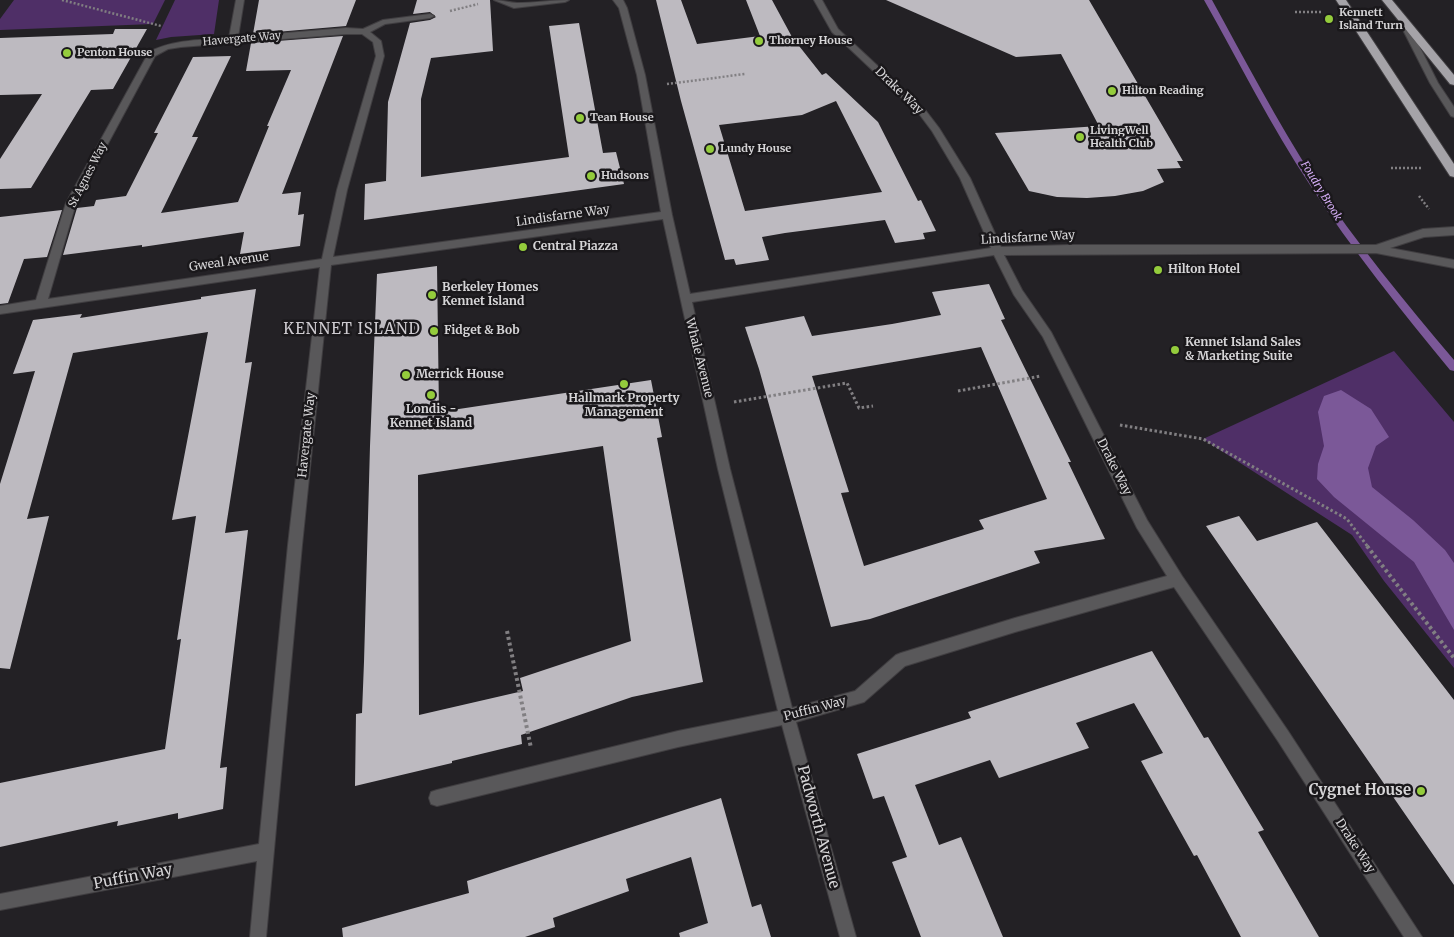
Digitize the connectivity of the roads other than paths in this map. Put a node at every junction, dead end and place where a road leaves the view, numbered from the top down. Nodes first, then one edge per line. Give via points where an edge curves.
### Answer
1 (240, 0) edge
2 (498, 0) edge
3 (565, 0) edge
4 (617, 0) edge
5 (818, 0) edge
6 (1341, 0) edge
7 (1387, 0) edge
8 (430, 16) road end
9 (1401, 18) junction
10 (364, 32) junction
11 (233, 40) junction
12 (152, 54) joint
13 (1454, 82) edge
14 (1454, 114) edge
15 (1454, 173) edge
16 (667, 215) junction
17 (1454, 231) edge
18 (462, 244) joint
19 (1376, 249) junction
20 (997, 251) junction
21 (326, 263) junction
22 (1454, 264) edge
23 (685, 299) junction
24 (41, 303) junction
25 (0, 310) edge
26 (1177, 580) junction
27 (787, 717) junction
28 (437, 798) dead end
29 (266, 851) junction
30 (0, 902) edge
31 (258, 937) edge
32 (848, 937) edge
33 (1414, 937) edge

1 - 11 street
2 - 3 street via 514,6
4 - 16 street, Whale Avenue via 623,8 644,87
5 - 20 street, Drake Way via 835,30 927,118 965,178
6 - 15 highway
7 - 9 highway
8 - 10 street, Havergate Way via 383,22
9 - 13 highway
9 - 14 street via 1434,83
10 - 11 street, Havergate Way
10 - 21 street, Havergate Way via 377,41 380,56 342,190
11 - 12 street, Havergate Way via 181,44
12 - 24 street, St Agnes Way via 71,203
16 - 18 street, Lindisfarne Way
16 - 23 street, Whale Avenue
17 - 19 street, Lindisfarne Way via 1423,233
18 - 21 street, Gweal Avenue
19 - 20 street, Lindisfarne Way
19 - 22 street, Lindisfarne Way
20 - 23 street, Lindisfarne Way
20 - 26 street, Drake Way via 1018,292 1047,335 1142,524
21 - 24 street, Gweal Avenue
21 - 29 street, Havergate Way
23 - 27 street, Whale Avenue
24 - 25 street, Gweal Avenue
26 - 27 street, Puffin Way via 901,660 859,697
26 - 33 street, Drake Way
27 - 28 street, Puffin Way via 678,739
27 - 32 street, Padworth Avenue
29 - 30 street, Puffin Way
29 - 31 street, Havergate Way

